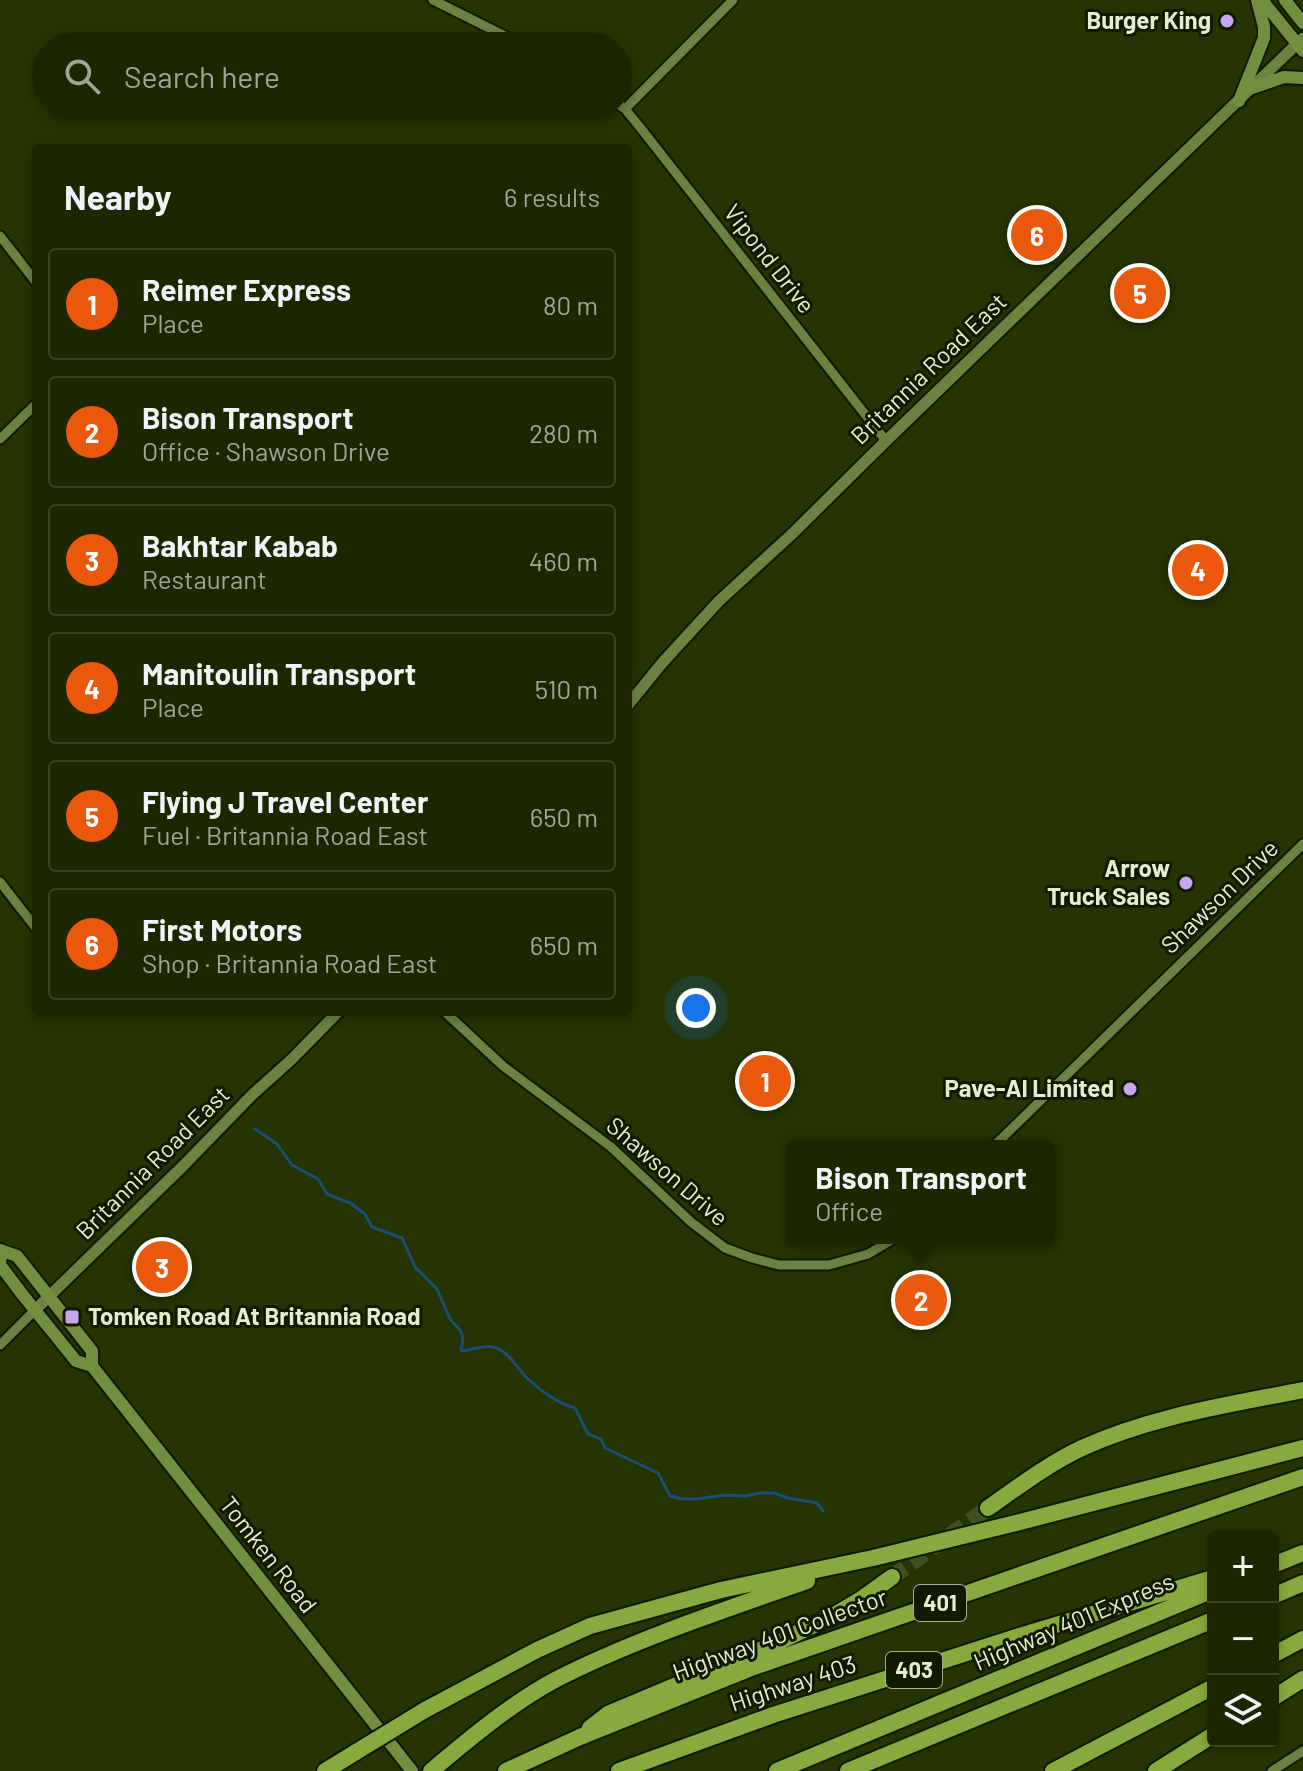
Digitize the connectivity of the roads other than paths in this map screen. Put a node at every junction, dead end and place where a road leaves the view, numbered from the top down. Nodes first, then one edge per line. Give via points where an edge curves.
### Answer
1 (433, 0) edge
2 (733, 0) edge
3 (1260, 0) edge
4 (1285, 0) edge
5 (1303, 23) edge
6 (497, 32) edge
7 (1301, 44) edge
8 (1303, 78) edge
9 (1252, 88) junction
10 (632, 96) edge
11 (1239, 101) junction
12 (632, 119) edge
13 (0, 236) edge
14 (32, 277) edge
15 (32, 408) edge
16 (0, 439) edge
17 (886, 441) junction
18 (632, 700) edge
19 (1303, 844) edge
20 (0, 882) edge
21 (32, 923) edge
22 (334, 1016) edge
23 (449, 1016) edge
24 (1000, 1140) edge
25 (885, 1244) edge
26 (0, 1251) edge
27 (50, 1297) junction
28 (35, 1310) junction
29 (0, 1345) edge
30 (92, 1366) junction
31 (1303, 1390) edge
32 (1303, 1448) edge
33 (1303, 1477) edge
34 (988, 1508) tunnel mouth
35 (1303, 1552) edge
36 (873, 1558) junction
37 (1279, 1561) edge
38 (892, 1577) tunnel mouth
39 (1207, 1580) edge
40 (1303, 1583) edge
41 (1207, 1592) edge
42 (1279, 1593) edge
43 (1207, 1622) edge
44 (1303, 1639) edge
45 (1279, 1652) edge
46 (1303, 1679) edge
47 (1207, 1690) edge
48 (1279, 1694) edge
49 (1159, 1716) junction
50 (966, 1722) junction
51 (580, 1737) junction
52 (1207, 1739) edge
53 (1303, 1751) edge
54 (325, 1771) edge
55 (412, 1771) edge
56 (431, 1771) edge
57 (506, 1771) edge
58 (619, 1771) edge
59 (777, 1771) edge
60 (848, 1771) edge
61 (867, 1771) edge
62 (1053, 1771) edge
63 (1074, 1771) edge
64 (1156, 1771) edge
65 (1272, 1771) edge

1 - 6 street
2 - 10 street
3 - 7 main road
3 - 11 main road via 1264,38
4 - 5 main road
7 - 9 street, Britannia Road East
8 - 9 main road via 1284,77
9 - 11 street, Britannia Road East
11 - 17 street, Britannia Road East
12 - 17 street, Vipond Drive
13 - 14 street
15 - 16 street
17 - 18 street, Britannia Road East via 719,601
19 - 24 street, Shawson Drive
20 - 21 street
22 - 27 street, Britannia Road East
23 - 25 street, Shawson Drive via 725,1248 779,1265 829,1265
26 - 27 main road, Tomken Road via 17,1256
26 - 28 main road, Tomken Road via 0,1265
27 - 28 street, Britannia Road East
27 - 30 main road, Tomken Road via 92,1351
28 - 29 street, Britannia Road East
28 - 30 main road, Tomken Road via 76,1361
30 - 55 main road, Tomken Road
31 - 34 highway via 1163,1418 1121,1432 1042,1469
32 - 36 highway
33 - 51 highway, Highway 401 Collector / 401 via 751,1668
35 - 37 highway
36 - 54 highway, bridge via 721,1590 590,1626 425,1710
36 - 56 highway via 677,1628 554,1681
38 - 51 highway via 833,1616 608,1714
39 - 58 highway, Highway 403 / 403 via 773,1715
40 - 42 highway
41 - 59 highway, Highway 401 Express
43 - 50 highway, Highway 401 Express
44 - 45 highway
46 - 48 highway
47 - 49 highway
49 - 62 highway
49 - 63 highway
50 - 60 highway, Highway 401 Express
50 - 61 highway
51 - 57 highway, Highway 401 Collector / 401
52 - 64 highway
53 - 65 street

